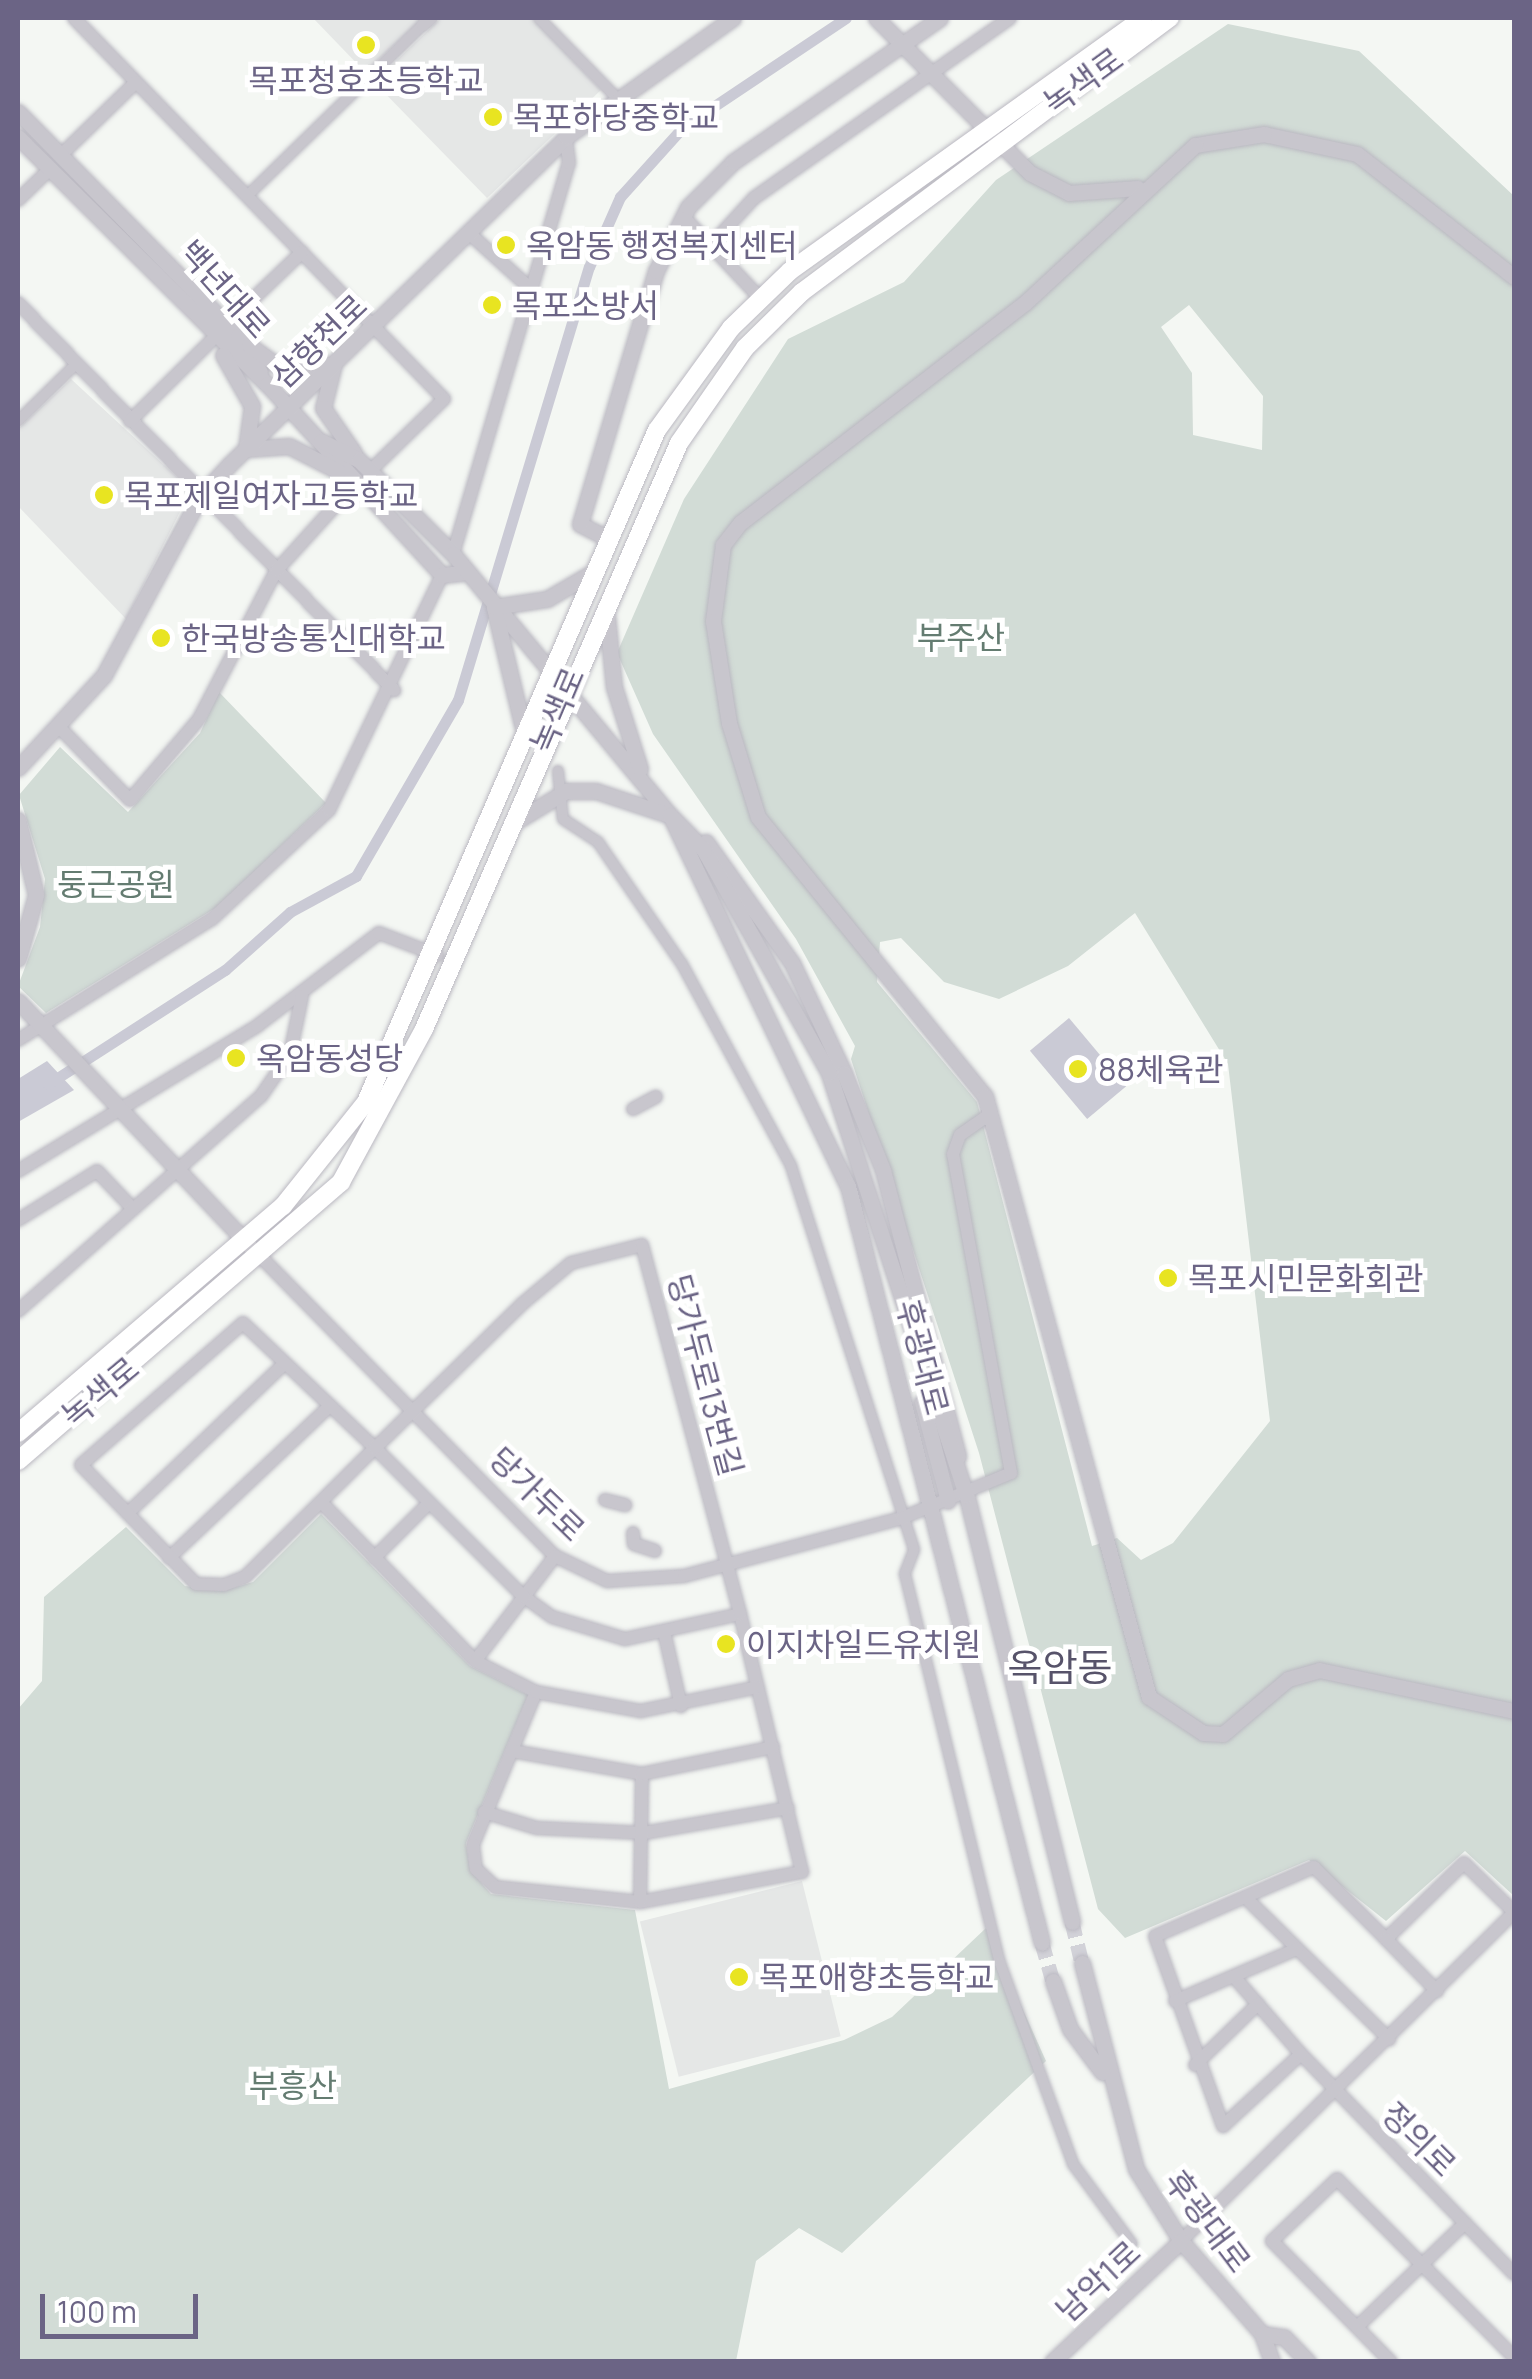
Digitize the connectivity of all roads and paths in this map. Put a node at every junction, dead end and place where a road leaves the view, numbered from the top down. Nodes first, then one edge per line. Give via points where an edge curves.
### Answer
1 (74, 18) edge
2 (539, 18) edge
3 (731, 18) edge
4 (876, 18) edge
5 (940, 18) edge
6 (1010, 18) edge
7 (1143, 18) edge
8 (1170, 18) edge
9 (427, 21) edge
10 (900, 43) junction
11 (930, 74) junction
12 (136, 82) junction
13 (618, 99) junction
14 (18, 112) edge
15 (18, 137) edge
16 (566, 137) junction
17 (990, 140) junction
18 (60, 156) junction
19 (49, 170) junction
20 (1138, 188) junction
21 (247, 196) junction
22 (18, 200) edge
23 (684, 216) junction
24 (470, 234) junction
25 (711, 245) junction
26 (302, 252) junction
27 (1514, 277) edge
28 (532, 290) junction
29 (761, 299) junction
30 (18, 303) edge
31 (374, 326) junction
32 (232, 330) junction
33 (212, 339) junction
34 (76, 364) junction
35 (334, 364) junction
36 (268, 384) junction
37 (290, 408) junction
38 (18, 421) edge
39 (130, 421) junction
40 (320, 441) junction
41 (246, 449) junction
42 (365, 465) junction
43 (348, 479) junction
44 (202, 495) junction
45 (607, 538) junction
46 (453, 554) junction
47 (276, 571) junction
48 (462, 574) junction
49 (590, 574) junction
50 (442, 575) junction
51 (610, 592) junction
52 (494, 607) junction
53 (542, 657) junction
54 (568, 688) junction
55 (394, 690) junction
56 (60, 728) junction
57 (523, 728) junction
58 (18, 768) edge
59 (558, 771) dead end
60 (644, 782) junction
61 (560, 794) junction
62 (670, 815) junction
63 (18, 820) edge
64 (508, 827) junction
65 (437, 956) junction
66 (18, 960) edge
67 (302, 996) junction
68 (18, 1001) edge
69 (44, 1028) junction
70 (18, 1040) edge
71 (656, 1096) dead end
72 (116, 1104) junction
73 (634, 1109) dead end
74 (989, 1115) junction
75 (177, 1170) junction
76 (18, 1171) edge
77 (133, 1209) junction
78 (18, 1220) edge
79 (244, 1239) junction
80 (261, 1257) junction
81 (19, 1308) edge
82 (285, 1363) junction
83 (330, 1406) junction
84 (414, 1410) junction
85 (18, 1432) edge
86 (375, 1448) junction
87 (18, 1461) edge
88 (966, 1494) junction
89 (606, 1500) dead end
90 (321, 1502) junction
91 (941, 1503) junction
92 (428, 1504) junction
93 (624, 1505) dead end
94 (128, 1513) junction
95 (902, 1518) junction
96 (632, 1533) dead end
97 (654, 1551) dead end
98 (555, 1556) junction
99 (170, 1558) junction
100 (374, 1558) junction
101 (728, 1566) junction
102 (524, 1596) junction
103 (740, 1614) junction
104 (665, 1636) junction
105 (475, 1660) junction
106 (758, 1688) junction
107 (536, 1692) junction
108 (681, 1706) junction
109 (1514, 1711) edge
110 (773, 1747) junction
111 (512, 1750) junction
112 (642, 1774) junction
113 (788, 1808) junction
114 (484, 1812) junction
115 (644, 1833) junction
116 (1249, 1901) junction
117 (640, 1902) junction
118 (1514, 1913) edge
119 (1072, 1922) tunnel mouth
120 (1386, 1939) junction
121 (1042, 1944) tunnel mouth
122 (1297, 1949) junction
123 (1082, 1964) tunnel mouth
124 (1236, 1979) junction
125 (1052, 1981) tunnel mouth
126 (1436, 1991) junction
127 (1174, 2001) junction
128 (1258, 2004) junction
129 (1389, 2039) junction
130 (1301, 2054) junction
131 (1195, 2065) junction
132 (1104, 2076) junction
133 (1335, 2093) junction
134 (1465, 2223) junction
135 (1181, 2242) junction
136 (1132, 2244) dead end
137 (1422, 2264) junction
138 (1514, 2274) edge
139 (1357, 2327) junction
140 (1262, 2334) junction
141 (1514, 2357) edge
142 (1052, 2362) edge
143 (1272, 2362) edge
144 (1308, 2362) edge
145 (1391, 2362) edge

1 - 12 street
2 - 13 street
3 - 13 street, 삼향천로
4 - 10 street
5 - 10 street
6 - 11 street
7 - 17 main road, 녹색로
8 - 17 main road, 녹색로
9 - 21 street
10 - 11 street
10 - 23 street via 716,175
11 - 17 street
11 - 25 street via 754,198
12 - 18 street
12 - 21 street
13 - 16 street, 삼향천로
14 - 18 street, 백년대로
15 - 19 street, 백년대로
16 - 24 street, 삼향천로
16 - 28 street via 569,163
17 - 20 street via 1068,193
17 - 29 main road, 녹색로
17 - 51 main road, 녹색로 via 802,292 745,348 679,443
18 - 32 street, 백년대로
19 - 22 street
19 - 33 street, 백년대로
20 - 27 street via 1195,145 1234,133 1289,136 1381,166
20 - 74 street via 1026,302 740,523 717,578 713,620 729,723 758,817 966,1064
21 - 26 street
23 - 25 street
23 - 45 street via 656,271 580,524
24 - 28 street
24 - 31 street, 삼향천로
25 - 29 street
26 - 31 street
26 - 32 street
28 - 46 street
29 - 45 main road, 녹색로 via 657,430
30 - 34 street
31 - 35 street, 삼향천로
31 - 42 street via 444,399
32 - 35 street via 285,372
32 - 36 street, 백년대로
33 - 36 street, 백년대로
33 - 39 street
33 - 41 street via 248,395
34 - 38 street
34 - 39 street
35 - 37 street, 삼향천로
35 - 42 street via 323,408
36 - 37 street
37 - 40 street
37 - 41 street, 삼향천로
39 - 44 street
40 - 42 street
40 - 43 street
41 - 43 street via 288,446
41 - 44 street, 삼향천로
42 - 46 street
43 - 47 street
43 - 50 street
44 - 47 street
44 - 56 street, 삼향천로 via 110,664
45 - 49 main road, 녹색로
46 - 48 street, 후광대로
47 - 55 street
47 - 56 street via 199,719 130,800
48 - 50 street
48 - 52 street, 후광대로
49 - 52 street via 554,596
49 - 53 main road, 녹색로
50 - 55 street
51 - 54 main road, 녹색로
51 - 60 street via 604,639
52 - 53 street, 후광대로
52 - 57 street
53 - 54 street, 후광대로
53 - 57 main road, 녹색로
54 - 60 street, 후광대로
54 - 64 main road, 녹색로
55 - 69 street via 329,810 278,860 212,919
56 - 58 street, 삼향천로
57 - 65 main road, 녹색로
59 - 61 street
60 - 62 street, 후광대로
61 - 62 street via 596,790
61 - 64 street
61 - 95 street via 563,819 598,842 682,964 791,1166
62 - 88 street, 후광대로 via 704,850 829,1072
62 - 91 street, 후광대로 via 848,1186
63 - 66 street via 36,882
64 - 80 main road, 녹색로 via 384,1115 341,1182
65 - 67 street via 379,933
65 - 79 main road, 녹색로 via 366,1102 320,1168
67 - 72 street
67 - 75 street via 282,1071
68 - 69 street
69 - 70 street
69 - 72 street
71 - 73 street
72 - 75 street
72 - 76 street
74 - 88 street, 당가두로 via 960,1136 954,1154 1014,1460 999,1484
74 - 109 street via 1149,1697 1203,1733 1223,1734 1288,1680 1319,1670
75 - 77 street
75 - 79 street
77 - 78 street via 97,1171
77 - 81 street
79 - 80 street
79 - 85 main road, 녹색로
80 - 84 street, 당가두로
80 - 87 main road, 녹색로
82 - 83 street
82 - 94 street
82 - 94 street via 243,1323 81,1464
83 - 86 street
83 - 99 street
84 - 86 street
84 - 98 street, 당가두로
84 - 101 street, 당가두로13번길 via 571,1263 642,1245
86 - 90 street
86 - 92 street
88 - 91 street, 당가두로
88 - 119 street, 후광대로
89 - 93 street
90 - 99 street via 245,1577 224,1585 196,1584
90 - 100 street
91 - 95 street, 당가두로
91 - 121 street, 후광대로
92 - 100 street
92 - 102 street
94 - 99 street
95 - 101 street, 당가두로
95 - 136 street via 914,1550 905,1574 1000,1963 1073,2164
96 - 97 street via 634,1544
98 - 101 street, 당가두로 via 606,1581
98 - 102 street
100 - 105 street
101 - 103 street
102 - 104 street via 597,1634
102 - 105 street
103 - 104 street
103 - 106 street
104 - 108 street
105 - 107 street
106 - 108 street
106 - 110 street
107 - 108 street via 613,1710
107 - 111 street
110 - 112 street
110 - 113 street
111 - 112 street
111 - 114 street
112 - 115 street
113 - 115 street
113 - 117 street via 802,1872
114 - 115 street via 536,1828
114 - 117 street via 476,1869 495,1887
115 - 117 street
116 - 120 street via 1314,1866
116 - 122 street
116 - 127 street via 1155,1936
118 - 120 street via 1464,1863
118 - 126 street
120 - 126 street
122 - 124 street
122 - 129 street
123 - 132 street, 후광대로
124 - 127 street
124 - 128 street, 정의로
125 - 132 street, 후광대로 via 1070,2028
126 - 129 street
127 - 131 street
128 - 130 street, 정의로
128 - 131 street
129 - 133 street
130 - 131 street via 1223,2126
130 - 133 street, 정의로
132 - 135 street, 후광대로 via 1136,2168
133 - 134 street, 정의로
133 - 135 street
134 - 137 street, 정의로
134 - 138 street, 정의로
135 - 140 street, 후광대로
135 - 142 street, 남악1로
137 - 139 street, 정의로
137 - 139 street via 1337,2179 1272,2241
137 - 141 street
139 - 145 street
140 - 143 street, 후광대로
140 - 144 street, 후광대로 via 1284,2337

